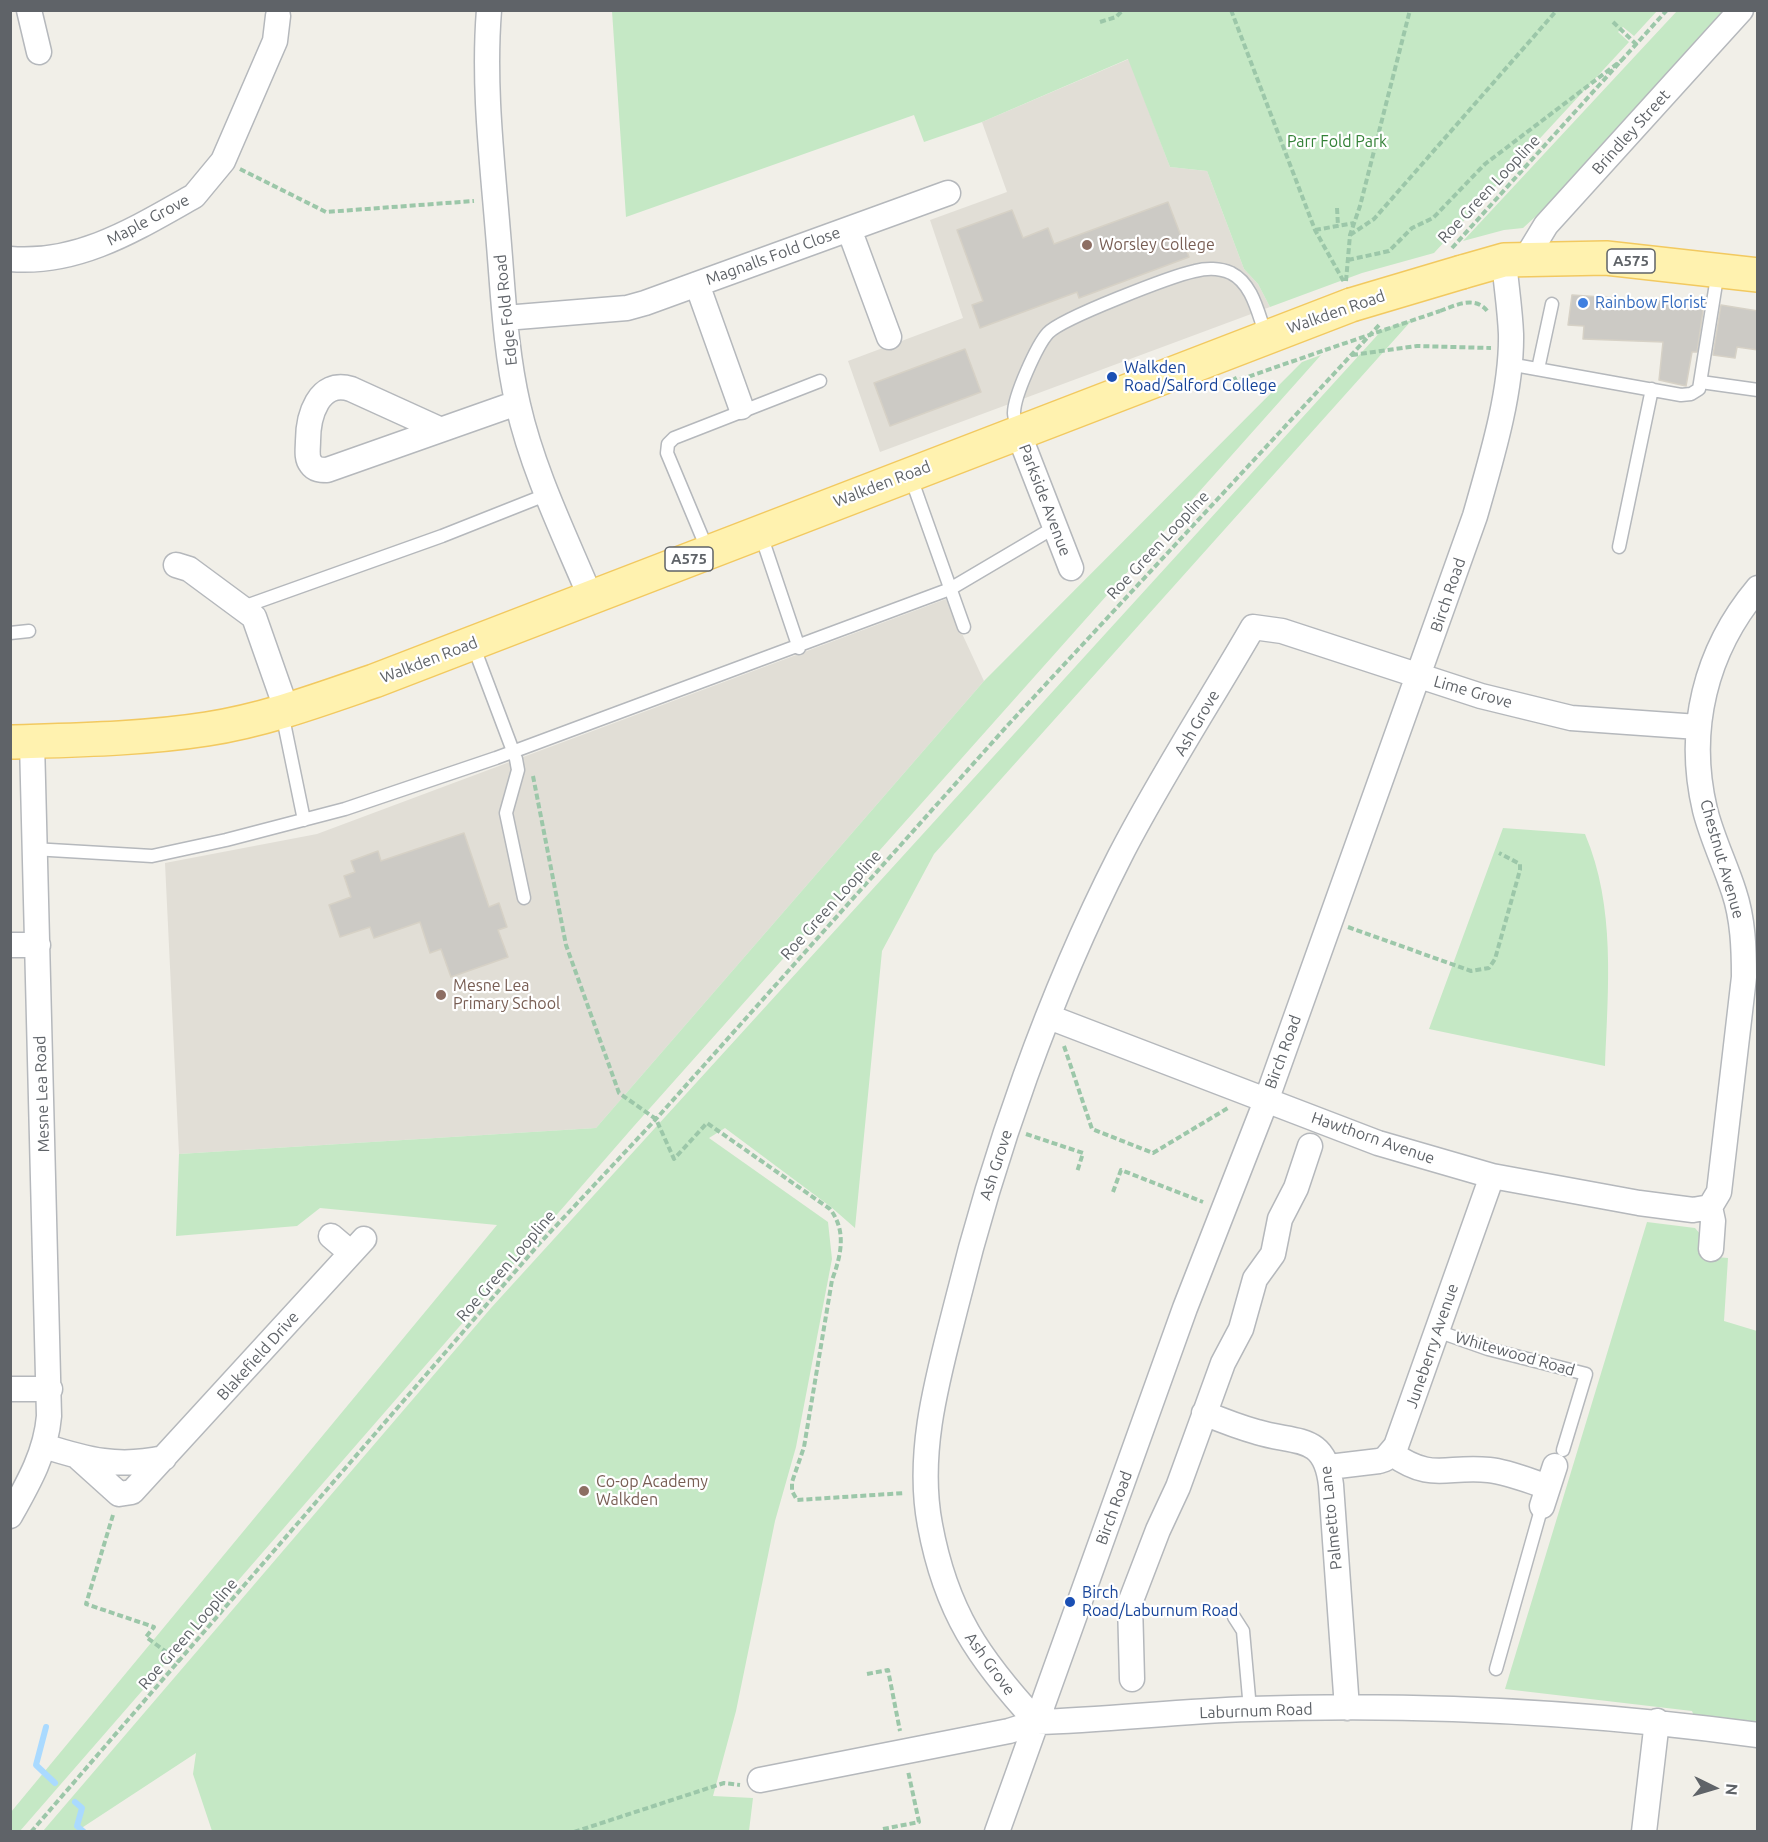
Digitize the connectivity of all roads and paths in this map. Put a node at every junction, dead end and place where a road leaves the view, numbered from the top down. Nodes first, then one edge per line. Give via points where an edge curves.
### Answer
1 (29, 10) edge
2 (489, 10) edge
3 (1123, 10) edge
4 (1231, 10) edge
5 (1410, 10) edge
6 (1557, 10) edge
7 (1667, 10) edge
8 (1741, 10) edge
9 (278, 16) dead end
10 (1100, 22) dead end
11 (1613, 22) dead end
12 (1637, 45) junction
13 (39, 52) dead end
14 (1629, 54) junction
15 (223, 161) junction
16 (948, 193) dead end
17 (495, 199) junction
18 (1337, 208) dead end
19 (1355, 222) junction
20 (1338, 226) junction
21 (849, 229) junction
22 (1315, 230) junction
23 (1350, 235) junction
24 (10, 259) edge
25 (1515, 259) junction
26 (1348, 260) junction
27 (1456, 261) junction
28 (1718, 270) junction
29 (1758, 275) edge
30 (697, 284) junction
31 (1349, 295) junction
32 (1552, 304) dead end
33 (505, 318) junction
34 (1490, 319) dead end
35 (1384, 320) dead end
36 (889, 337) dead end
37 (1266, 337) junction
38 (1352, 355) junction
39 (1509, 356) junction
40 (1538, 369) junction
41 (820, 381) dead end
42 (1236, 381) dead end
43 (1701, 382) junction
44 (1652, 389) junction
45 (1758, 390) edge
46 (517, 403) junction
47 (741, 406) dead end
48 (439, 429) junction
49 (1018, 432) junction
50 (910, 474) junction
51 (548, 494) junction
52 (1055, 527) junction
53 (760, 532) junction
54 (1619, 547) dead end
55 (708, 552) junction
56 (176, 565) dead end
57 (1071, 568) dead end
58 (1758, 588) edge
59 (950, 589) junction
60 (590, 596) junction
61 (243, 607) junction
62 (964, 627) dead end
63 (1253, 627) joint
64 (29, 632) dead end
65 (10, 633) edge
66 (472, 644) junction
67 (799, 648) junction
68 (1420, 676) junction
69 (284, 712) junction
70 (1698, 727) junction
71 (21, 742) edge
72 (511, 751) junction
73 (304, 820) junction
74 (33, 849) junction
75 (1499, 853) dead end
76 (524, 898) dead end
77 (1331, 921) junction
78 (10, 945) edge
79 (38, 945) junction
80 (1052, 1018) junction
81 (1258, 1098) junction
82 (656, 1119) junction
83 (1008, 1128) junction
84 (1310, 1146) dead end
85 (1077, 1172) dead end
86 (1492, 1176) junction
87 (1113, 1191) dead end
88 (1710, 1207) junction
89 (1224, 1210) junction
90 (331, 1236) dead end
91 (1712, 1249) dead end
92 (1437, 1331) junction
93 (10, 1389) edge
94 (50, 1389) junction
95 (1204, 1413) junction
96 (44, 1446) junction
97 (1391, 1453) junction
98 (79, 1458) junction
99 (164, 1458) junction
100 (1329, 1467) junction
101 (1552, 1477) junction
102 (926, 1491) junction
103 (119, 1494) junction
104 (10, 1516) edge
105 (1234, 1617) dead end
106 (180, 1662) junction
107 (1496, 1670) dead end
108 (867, 1674) dead end
109 (1132, 1679) dead end
110 (1347, 1708) junction
111 (1250, 1709) junction
112 (1657, 1721) junction
113 (1037, 1722) junction
114 (1758, 1736) edge
115 (904, 1752) junction
116 (760, 1780) joint
117 (37, 1826) junction
118 (883, 1829) dead end
119 (32, 1832) edge
120 (39, 1832) edge
121 (574, 1832) edge
122 (997, 1832) edge
123 (1644, 1832) edge

1 - 13 street
2 - 17 street, Edge Fold Road via 487,109
3 - 10 path
4 - 22 path
5 - 19 path
6 - 23 path via 1374,219
7 - 12 path, Roe Green Loopline
8 - 25 street, Brindley Street
9 - 15 street, Maple Grove via 275,41
11 - 12 path
12 - 14 path, Roe Green Loopline
14 - 26 path via 1485,164 1433,218 1412,228 1389,251
14 - 27 path, Roe Green Loopline
15 - 17 path via 326,212
15 - 24 street, Maple Grove via 194,196 101,246 37,259
16 - 21 street, Magnalls Fold Close
17 - 33 street, Edge Fold Road
18 - 20 path
19 - 20 path
19 - 23 path
20 - 22 path
21 - 30 street, Magnalls Fold Close
21 - 36 street, Magnalls Fold Close
22 - 31 path
23 - 26 path
25 - 27 main road, Walkden Road / A575
25 - 28 main road, Walkden Road / A575 via 1606,258
25 - 39 street, Birch Road
26 - 31 path
27 - 31 main road, Walkden Road / A575, bridge
28 - 29 main road, Walkden Road / A575
28 - 43 lane
30 - 33 street, Magnalls Fold Close via 627,308
30 - 47 street, Magnalls Fold Close
31 - 37 main road, Walkden Road / A575
32 - 40 lane
33 - 46 street, Edge Fold Road
34 - 42 path, bridge via 1487,310 1473,302
35 - 38 path, Roe Green Loopline
37 - 49 main road, Walkden Road / A575
37 - 49 lane via 1247,288 1230,272 1193,271 1088,312 1049,332 1041,342 1014,411
38 - 39 path via 1417,346
38 - 82 path, Roe Green Loopline via 1007,726
39 - 40 lane
39 - 68 street, Birch Road via 1478,505
40 - 44 lane
41 - 55 lane via 674,438 668,444 667,453
43 - 44 lane via 1691,394
43 - 45 lane
44 - 54 lane
46 - 48 street
46 - 51 street, Edge Fold Road
48 - 48 street via 327,470 317,470 310,464 308,421 320,398 336,388 351,389
49 - 50 main road, Walkden Road / A575
49 - 52 street, Parkside Avenue
50 - 53 main road, Walkden Road / A575
50 - 59 lane
51 - 60 street, Edge Fold Road
51 - 61 lane via 442,537
52 - 57 street, Parkside Avenue
52 - 59 lane
53 - 55 main road, Walkden Road / A575
53 - 67 lane
55 - 60 main road, Walkden Road / A575
56 - 61 street via 189,569
58 - 70 street, Chestnut Avenue via 1736,616 1714,659
59 - 62 lane
59 - 67 lane
60 - 66 main road, Walkden Road / A575
61 - 69 street via 258,624
63 - 68 street, Lime Grove via 1282,631
63 - 80 street, Ash Grove via 1120,856
64 - 65 lane
66 - 69 main road, Walkden Road / A575
66 - 72 lane
67 - 72 lane
68 - 70 street, Lime Grove via 1571,718
68 - 77 street, Birch Road
69 - 71 main road, Walkden Road / A575 via 176,733
69 - 73 lane
70 - 88 street, Chestnut Avenue via 1698,770 1705,810 1735,894 1744,950 1719,1192
71 - 74 street, Mesne Lea Road
72 - 73 lane
72 - 76 lane via 518,770 506,813
72 - 82 path via 525,752 533,776 566,945 619,1093
73 - 74 lane via 152,856
74 - 79 street, Mesne Lea Road
75 - 77 path via 1520,864 1520,870 1495,959 1489,968 1471,971
77 - 81 street, Birch Road
78 - 79 street
79 - 94 street, Mesne Lea Road
80 - 81 street, Hawthorn Avenue
80 - 81 path via 1092,1129 1153,1153
80 - 83 street, Ash Grove
81 - 86 street, Hawthorn Avenue via 1378,1143
81 - 89 street, Birch Road
82 - 102 path via 674,1159 707,1123 830,1209 837,1218 841,1243 838,1263 804,1447 792,1482 794,1497 797,1500
82 - 106 path, Roe Green Loopline via 538,1244
83 - 85 path via 1083,1153
83 - 102 street, Ash Grove via 939,1372 930,1423
84 - 95 street via 1291,1172 1273,1254 1255,1279 1241,1329
86 - 88 street, Hawthorn Avenue via 1639,1203 1693,1210
86 - 92 street, Juneberry Avenue
87 - 89 path via 1121,1170
88 - 91 street, Chestnut Avenue
89 - 113 street, Birch Road via 1185,1308
90 - 99 street, Blakefield Drive via 358,1246
92 - 97 street, Juneberry Avenue
92 - 101 lane, Whitewood Road via 1488,1349 1586,1374
93 - 94 street
94 - 96 street, Mesne Lea Road
95 - 100 street, Palmetto Lane via 1259,1433 1305,1443 1318,1450
95 - 109 street via 1130,1603 1121,1650
96 - 98 street
96 - 104 street, Mesne Lea Road
97 - 100 street via 1378,1461
97 - 101 street via 1420,1470 1489,1470
98 - 99 street via 135,1465
98 - 103 street
99 - 103 street, Blakefield Drive via 132,1492
100 - 110 street, Palmetto Lane
101 - 107 lane, Whitewood Road
102 - 113 street, Ash Grove via 943,1577 963,1627 1001,1683
103 - 106 path via 87,1604 154,1627 146,1637
105 - 111 lane via 1243,1630
106 - 117 path, Roe Green Loopline
108 - 115 path via 888,1670
110 - 111 street, Laburnum Road
110 - 112 street, Laburnum Road via 1494,1709
111 - 113 street, Laburnum Road
112 - 114 street, Laburnum Road
112 - 123 street
113 - 115 street, Laburnum Road
113 - 122 street, Birch Road
115 - 116 street, Laburnum Road
115 - 118 path via 919,1822
116 - 121 path via 756,1786 724,1784
117 - 119 path, Roe Green Loopline
117 - 120 path

